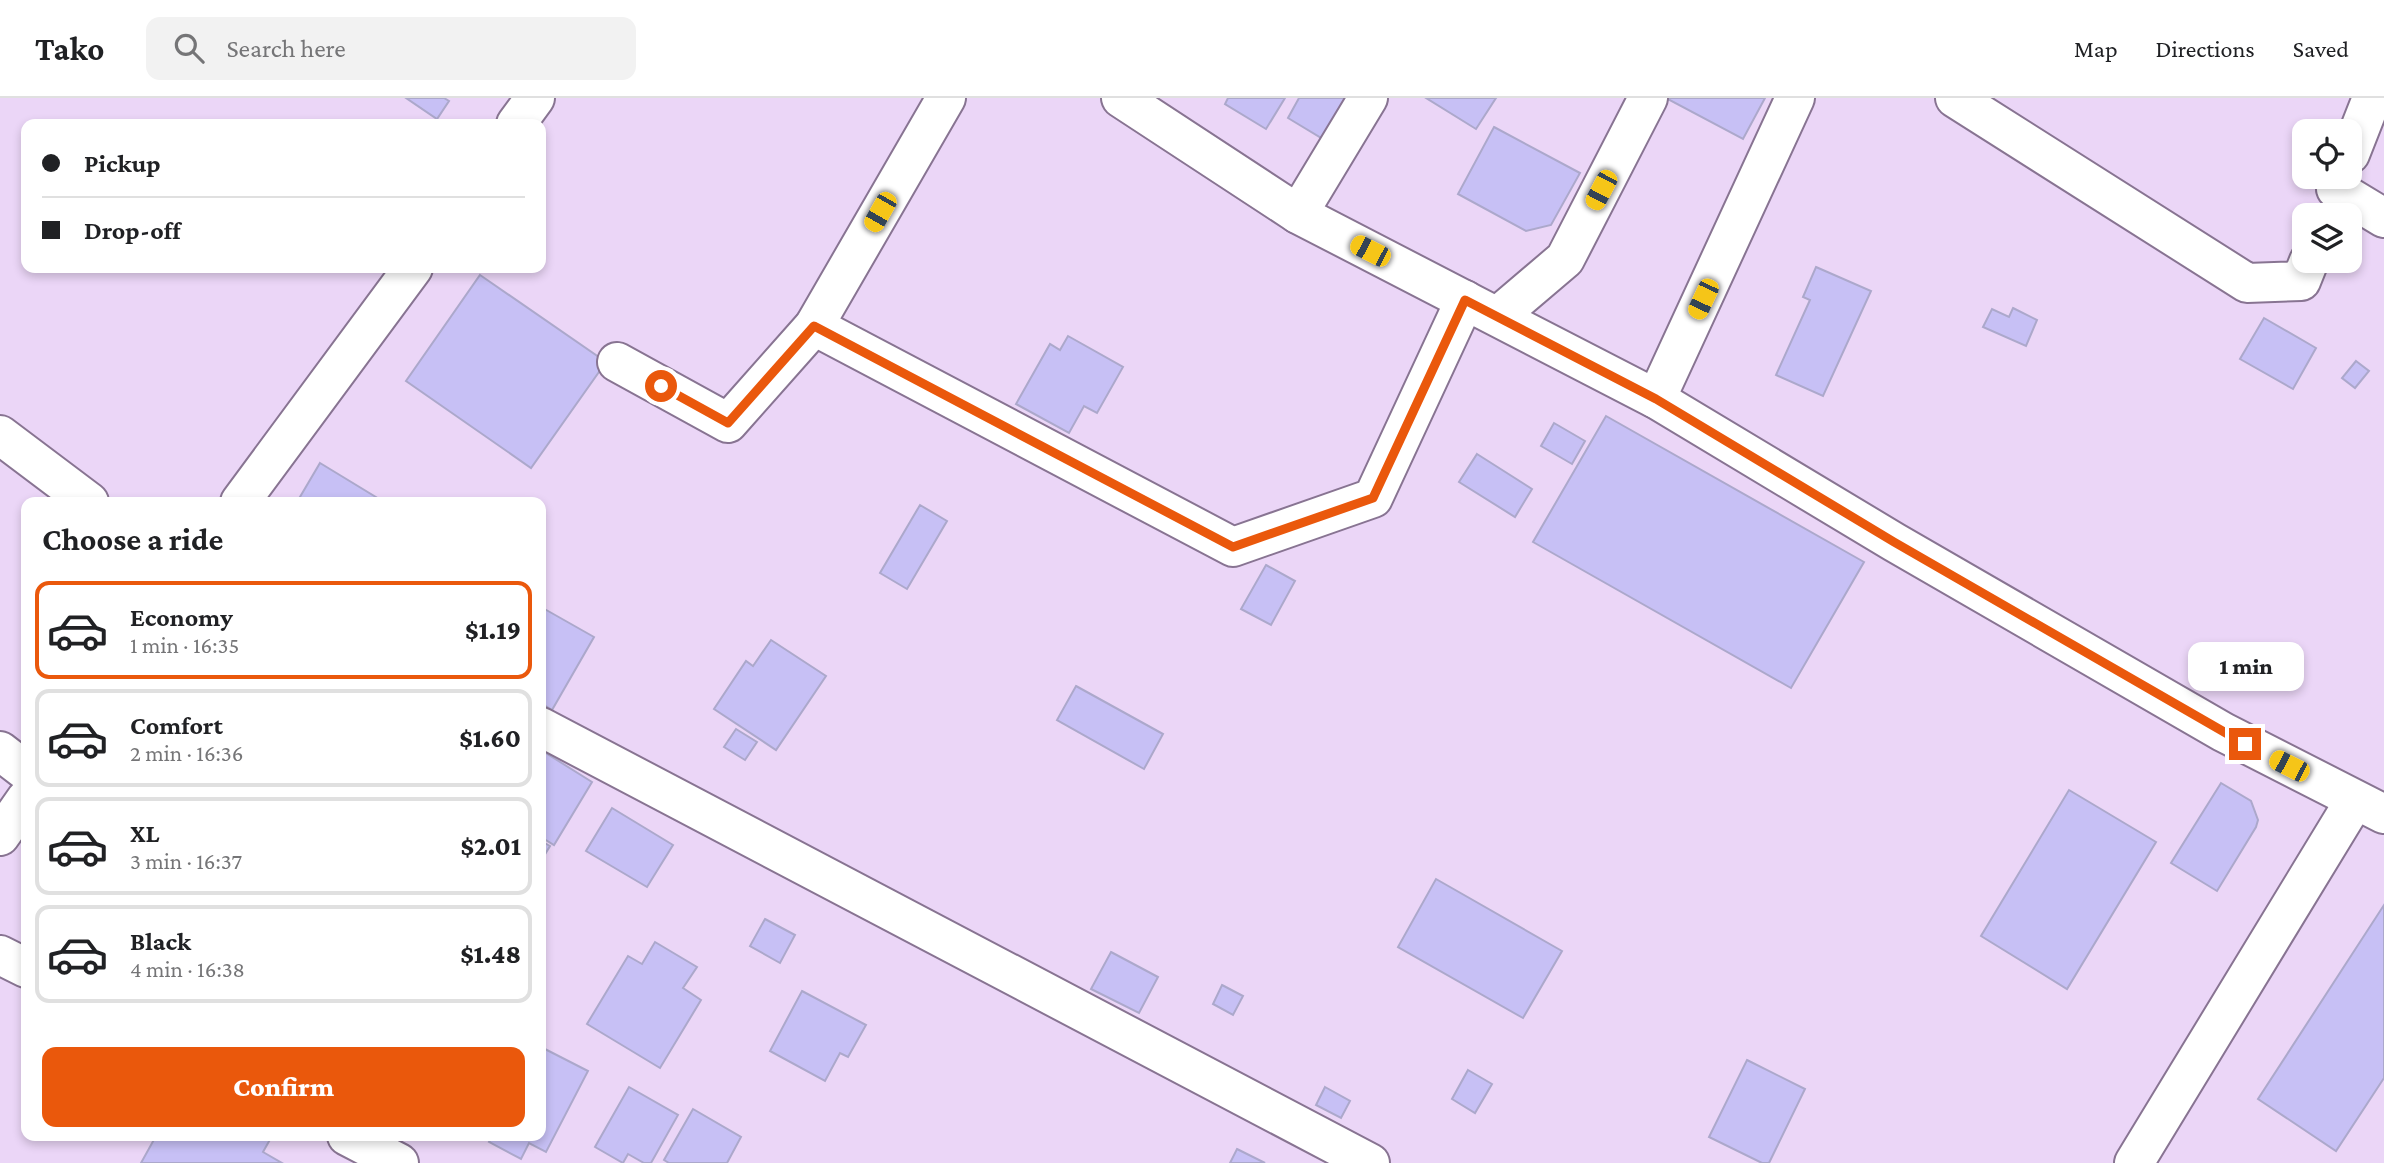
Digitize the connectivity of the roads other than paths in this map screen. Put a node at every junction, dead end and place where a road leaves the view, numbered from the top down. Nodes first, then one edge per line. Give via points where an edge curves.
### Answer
1 (535, 98) edge
2 (946, 98) edge
3 (1121, 98) edge
4 (1368, 98) edge
5 (1648, 98) edge
6 (1795, 98) edge
7 (1955, 98) edge
8 (2372, 98) edge
9 (520, 119) edge
10 (2362, 123) edge
11 (2335, 194) edge
12 (1298, 214) junction
13 (2384, 218) edge
14 (409, 273) edge
15 (2304, 273) edge
16 (1465, 300) junction
17 (1498, 316) junction
18 (814, 326) junction
19 (617, 362) dead end
20 (1656, 399) junction
21 (0, 435) edge
22 (82, 497) edge
23 (244, 497) edge
24 (546, 730) edge
25 (0, 751) edge
26 (21, 767) edge
27 (21, 806) edge
28 (2370, 807) edge
29 (0, 836) edge
30 (0, 955) edge
31 (21, 966) edge
32 (356, 1141) edge
33 (399, 1163) edge
34 (1370, 1163) edge
35 (2134, 1163) edge

1 - 9 street
2 - 18 street
3 - 12 street
4 - 12 street
5 - 17 street via 1565,259
6 - 20 street
7 - 15 street via 2247,283 2301,281
8 - 10 street
11 - 13 street
12 - 16 street
14 - 23 street
16 - 17 street
16 - 18 street via 1373,498 1233,547
17 - 20 street
18 - 19 street via 728,423
20 - 28 street via 2222,733
21 - 22 street
24 - 34 street
25 - 26 street
27 - 29 street
28 - 35 street
30 - 31 street
32 - 33 street

